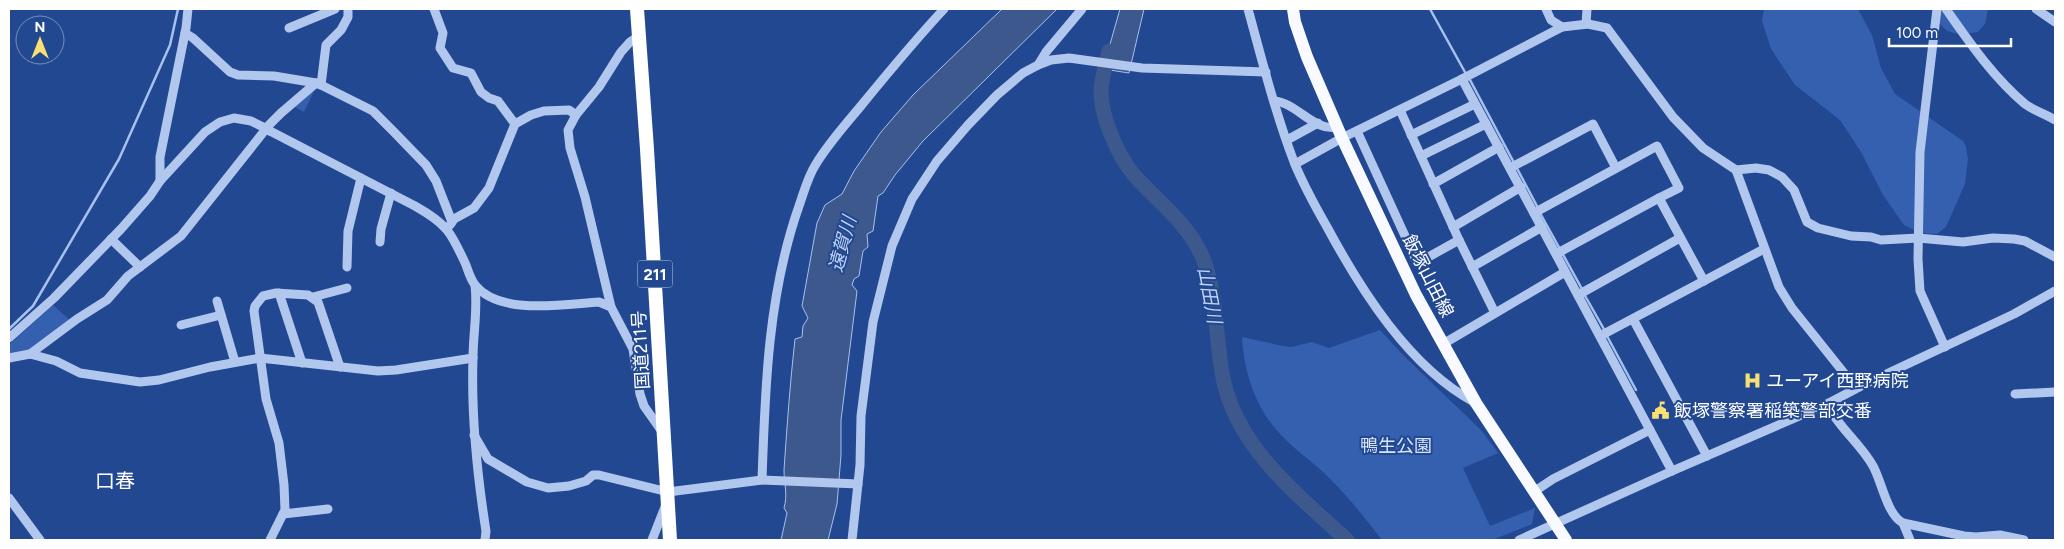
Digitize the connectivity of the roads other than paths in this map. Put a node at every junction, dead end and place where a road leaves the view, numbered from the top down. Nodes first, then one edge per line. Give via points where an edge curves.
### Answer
1 (188, 9) edge
2 (335, 9) edge
3 (348, 9) edge
4 (434, 9) edge
5 (637, 9) edge
6 (944, 9) edge
7 (1082, 9) edge
8 (1248, 9) edge
9 (1293, 9) edge
10 (1546, 9) edge
11 (1587, 9) edge
12 (1936, 9) edge
13 (1946, 9) edge
14 (2036, 9) edge
15 (2055, 22) edge
16 (1586, 24) junction
17 (1562, 27) junction
18 (289, 28) dead end
19 (185, 33) junction
20 (639, 36) junction
21 (1038, 65) junction
22 (1266, 72) junction
23 (1462, 79) junction
24 (318, 84) junction
25 (1274, 101) junction
26 (1475, 104) junction
27 (1400, 110) junction
28 (576, 115) junction
29 (2055, 120) edge
30 (1318, 123) junction
31 (515, 124) junction
32 (1486, 124) junction
33 (1356, 131) junction
34 (1340, 132) junction
35 (1411, 134) junction
36 (1287, 140) junction
37 (1498, 147) junction
38 (1421, 156) junction
39 (1295, 164) junction
40 (1510, 168) junction
41 (1616, 168) junction
42 (1736, 170) junction
43 (361, 178) junction
44 (160, 181) junction
45 (1433, 184) junction
46 (1521, 188) junction
47 (390, 193) junction
48 (1659, 198) junction
49 (1534, 212) junction
50 (449, 225) junction
51 (1453, 227) junction
52 (1542, 227) junction
53 (1680, 238) junction
54 (1918, 238) junction
55 (111, 239) junction
56 (1459, 240) junction
57 (380, 242) dead end
58 (1764, 249) junction
59 (1556, 254) junction
60 (2055, 257) edge
61 (1472, 266) junction
62 (140, 267) junction
63 (347, 267) dead end
64 (1565, 272) junction
65 (1704, 281) junction
66 (475, 286) junction
67 (347, 288) dead end
68 (2055, 292) edge
69 (279, 293) junction
70 (1578, 295) junction
71 (313, 297) junction
72 (217, 301) dead end
73 (611, 307) junction
74 (1495, 313) junction
75 (221, 315) junction
76 (1633, 319) junction
77 (181, 326) dead end
78 (1600, 336) junction
79 (9, 338) edge
80 (1443, 344) junction
81 (1945, 347) junction
82 (30, 354) junction
83 (9, 358) edge
84 (260, 358) junction
85 (473, 358) junction
86 (235, 362) junction
87 (302, 363) junction
88 (340, 366) junction
89 (1856, 388) junction
90 (2055, 392) edge
91 (2015, 394) dead end
92 (1476, 403) junction
93 (1827, 404) junction
94 (1650, 430) junction
95 (474, 435) junction
96 (664, 435) junction
97 (1707, 456) junction
98 (1672, 471) junction
99 (764, 480) junction
100 (856, 484) junction
101 (1535, 491) junction
102 (668, 496) junction
103 (9, 498) edge
104 (328, 509) dead end
105 (283, 514) junction
106 (1902, 523) junction
107 (1556, 524) junction
108 (40, 540) edge
109 (270, 540) edge
110 (485, 540) edge
111 (652, 540) edge
112 (670, 540) edge
113 (852, 540) edge
114 (1519, 540) edge
115 (1566, 540) edge
116 (1910, 540) edge
117 (2024, 540) edge

1 - 19 street
2 - 18 street
3 - 24 street via 342,30 326,45
4 - 31 street via 443,33 440,48 453,68 471,73 481,92 498,101
5 - 20 highway, 国道211号 / 211
6 - 99 street via 832,142 815,165 806,187 783,258 777,293 765,398
7 - 21 street
8 - 22 street
9 - 34 main road, 飯塚山田線 via 1307,57
10 - 17 street via 1551,20
11 - 16 street
12 - 54 street via 1920,152
13 - 29 street via 2003,84 2027,105
14 - 15 street
16 - 17 street
16 - 42 street via 1607,28 1672,117 1703,148
17 - 23 street
19 - 24 street via 230,72
19 - 44 street via 160,157
20 - 28 street via 621,52 599,88
20 - 96 highway, 国道211号 / 211
21 - 22 street via 1069,58 1142,68
21 - 100 street via 1023,73 968,125 937,161 912,199 892,246 873,322
22 - 25 street
23 - 26 street
23 - 27 street
24 - 50 street via 373,111 426,165 436,181
24 - 62 street via 269,125 181,236
25 - 30 street
25 - 36 street
26 - 32 street
26 - 35 street
27 - 33 street
27 - 35 street
28 - 31 street via 569,110 544,111 531,114
28 - 73 street via 570,123 568,138
30 - 34 street
30 - 36 street
31 - 50 street via 489,188 474,208
32 - 37 street
32 - 38 street
33 - 34 street
33 - 56 street via 1416,260 1423,260
34 - 39 street
34 - 80 main road, 飯塚山田線 via 1416,295
35 - 38 street
36 - 39 street
37 - 40 street
37 - 45 street
38 - 45 street
39 - 92 street via 1352,273 1376,307 1398,336 1445,383
40 - 41 street via 1593,124
40 - 46 street
41 - 48 street via 1657,146 1679,188
41 - 49 street
42 - 54 street via 1756,168 1782,177 1794,190 1807,222 1818,228 1881,240
42 - 58 street
43 - 44 street via 243,118 214,125
43 - 47 street
43 - 63 street via 348,231
44 - 55 street
45 - 51 street
46 - 49 street
46 - 51 street
47 - 50 street
47 - 57 street
48 - 53 street
48 - 59 street
49 - 52 street
50 - 66 street
51 - 56 street
52 - 59 street
52 - 61 street
53 - 65 street
53 - 70 street
54 - 60 street via 1963,242 2014,239 2025,241
54 - 81 street via 1920,291
55 - 62 street
55 - 79 street via 54,298
56 - 61 street
58 - 65 street
58 - 89 street via 1779,287 1792,308
59 - 64 street
61 - 74 street
62 - 82 street via 107,300
64 - 70 street
64 - 74 street
65 - 76 street
66 - 73 street via 509,305 599,302
66 - 85 street via 477,305
67 - 71 street
68 - 81 street
69 - 71 street
69 - 84 street via 264,296 255,306
69 - 87 street
70 - 78 street
71 - 88 street via 318,302
72 - 75 street
73 - 96 street via 633,349 644,406
74 - 80 street
75 - 77 street
75 - 86 street
76 - 78 street
76 - 97 street
78 - 94 street
80 - 92 main road, 飯塚山田線
81 - 89 street
82 - 83 street
82 - 86 street via 56,361 80,373 140,382
84 - 86 street
84 - 87 street
84 - 105 street via 266,399 278,443 284,484
85 - 88 street via 396,370
85 - 95 street
87 - 88 street
89 - 93 street
90 - 91 street
92 - 101 main road, 飯塚山田線
93 - 97 street
93 - 106 street via 1832,415 1873,466 1892,513
94 - 98 street
94 - 101 street via 1552,479
95 - 102 street via 488,460 520,478 548,488 569,486 599,475
95 - 110 street
96 - 102 highway, 国道211号 / 211
97 - 98 street
98 - 107 street
99 - 100 street
99 - 102 street
100 - 113 street
101 - 107 main road, 飯塚山田線
102 - 111 street
102 - 112 highway, 国道211号 / 211
103 - 108 street
104 - 105 street
105 - 109 street
106 - 116 street
106 - 117 street via 1964,536 2000,535
107 - 114 street
107 - 115 main road, 飯塚山田線

